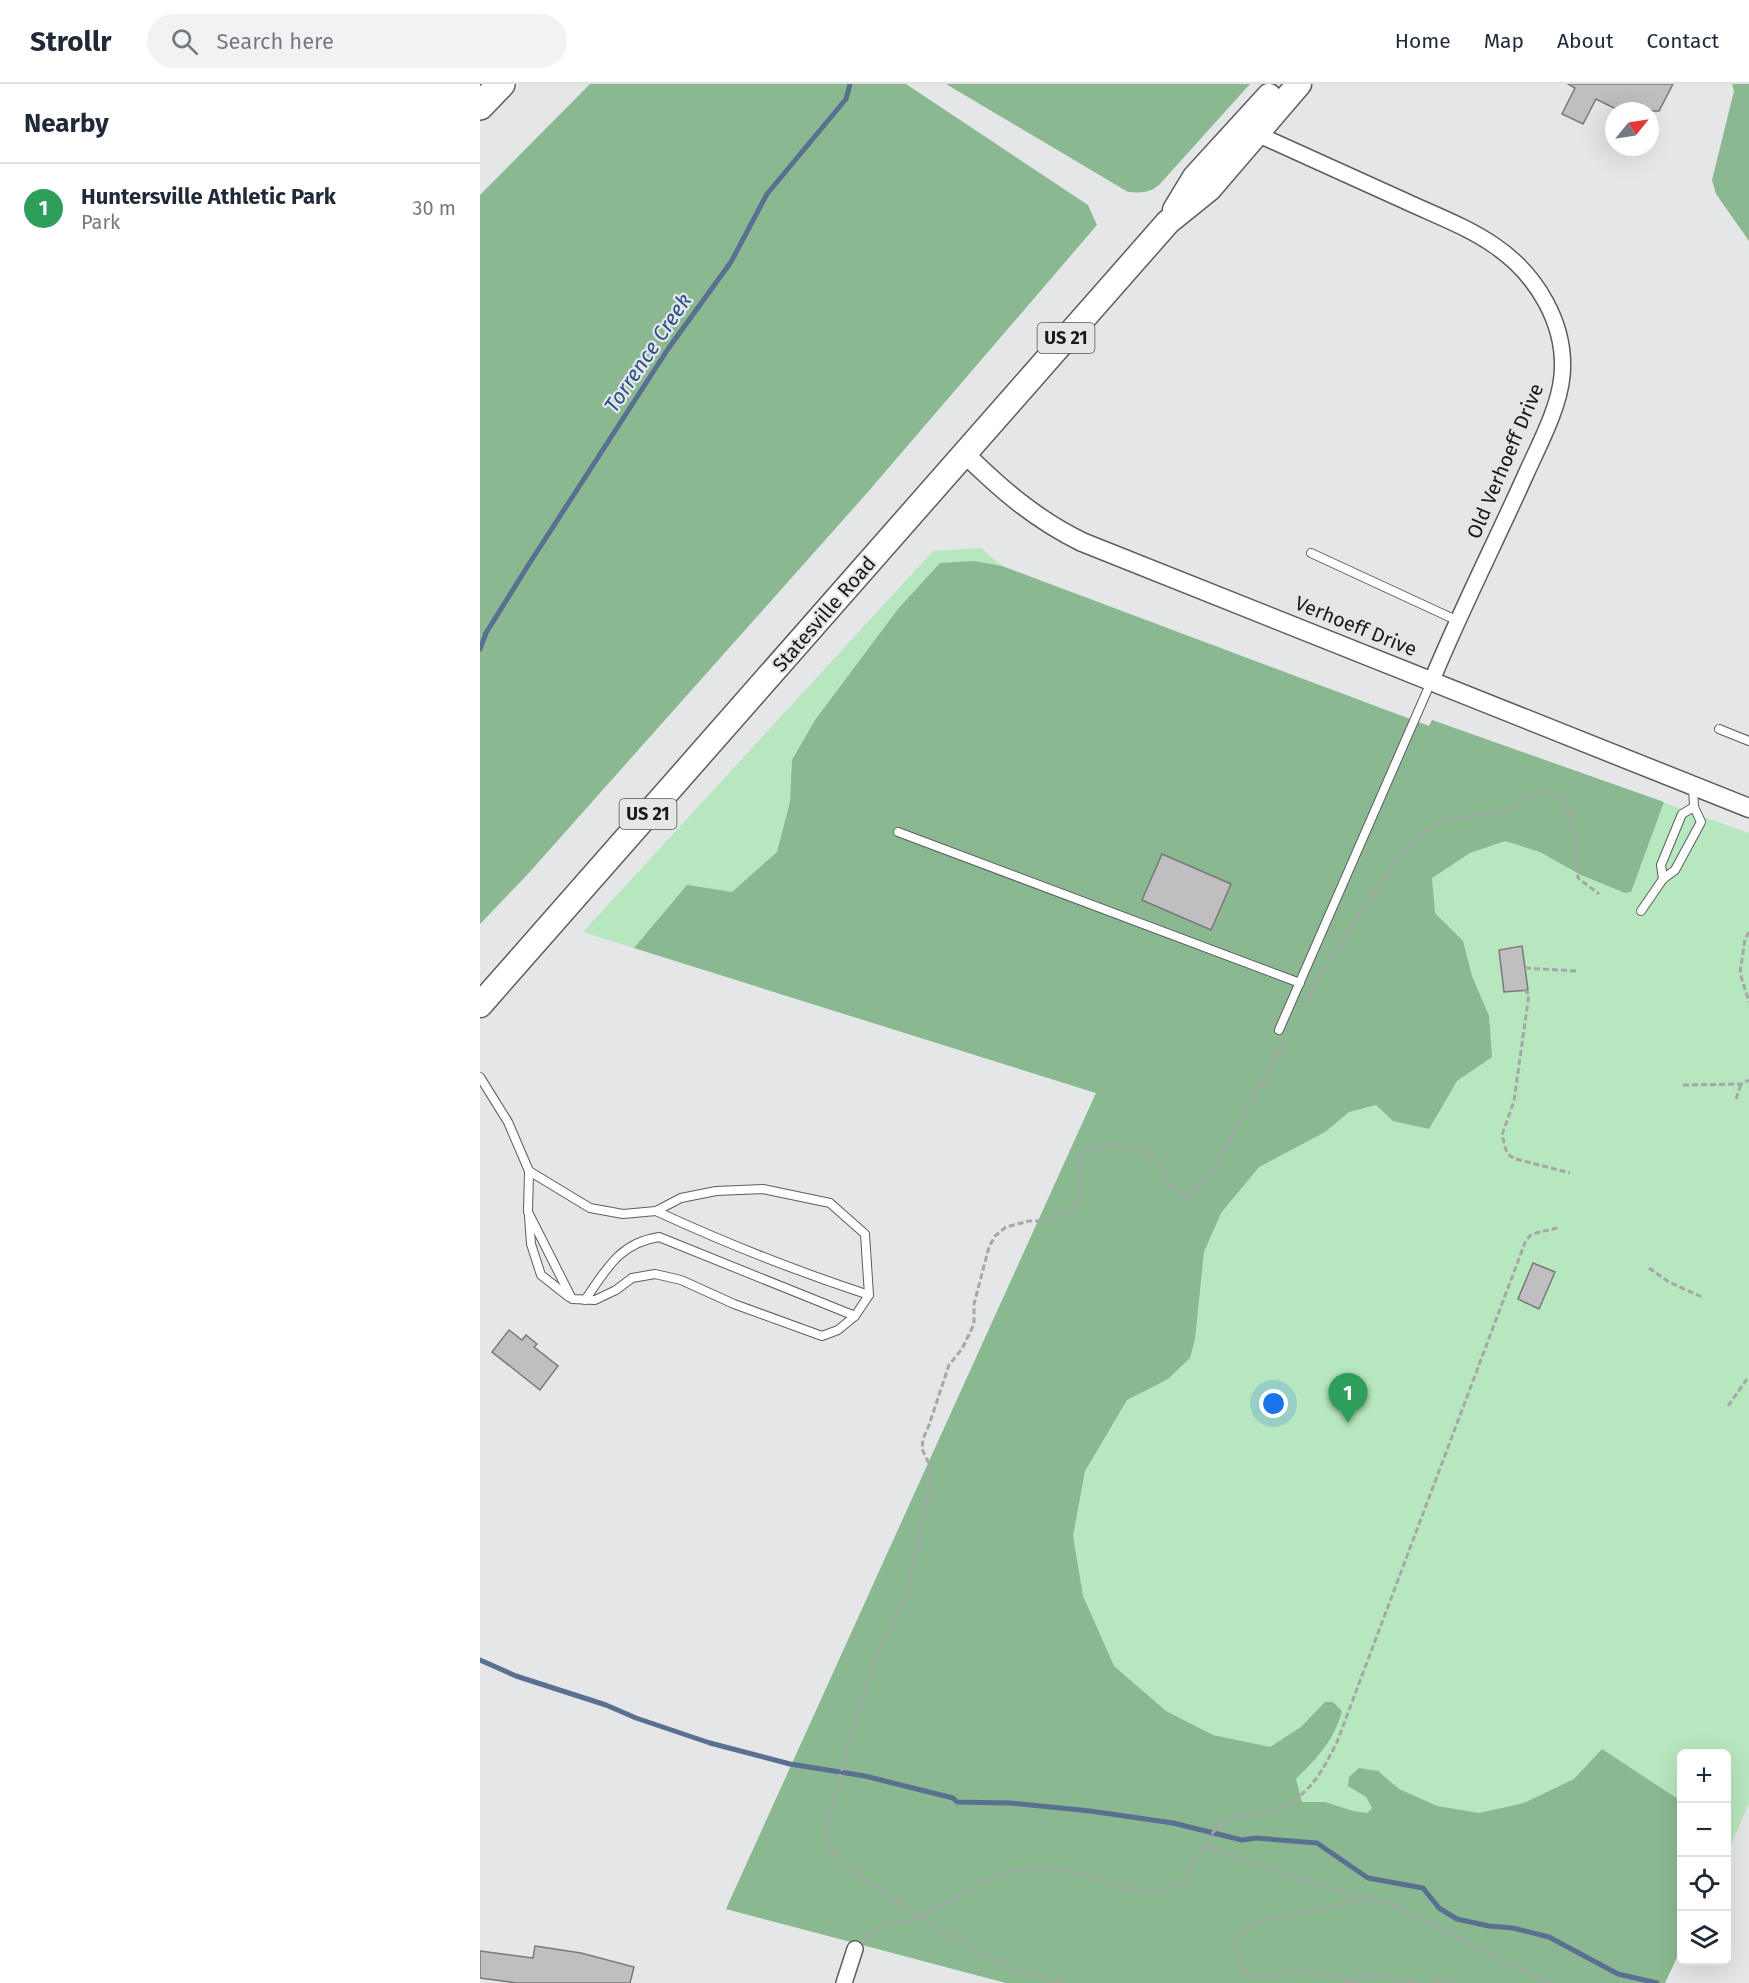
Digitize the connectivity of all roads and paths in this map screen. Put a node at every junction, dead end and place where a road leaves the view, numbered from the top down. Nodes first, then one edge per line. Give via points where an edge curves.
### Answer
1 (501, 84) edge
2 (1279, 84) edge
3 (1299, 84) edge
4 (480, 106) edge
5 (1257, 134) junction
6 (1168, 222) junction
7 (965, 454) junction
8 (1311, 553) dead end
9 (1456, 620) junction
10 (1432, 680) junction
11 (1719, 729) dead end
12 (1749, 741) edge
13 (1693, 786) junction
14 (1694, 807) junction
15 (1749, 808) edge
16 (898, 832) dead end
17 (1663, 879) junction
18 (1599, 894) dead end
19 (1641, 910) dead end
20 (1749, 932) edge
21 (1525, 968) dead end
22 (1576, 971) dead end
23 (1300, 983) junction
24 (1524, 990) dead end
25 (1749, 1002) edge
26 (480, 1005) edge
27 (1304, 1008) dead end
28 (1280, 1030) dead end
29 (1290, 1032) dead end
30 (480, 1077) edge
31 (1749, 1080) edge
32 (1742, 1084) junction
33 (1683, 1085) dead end
34 (1736, 1099) dead end
35 (529, 1171) junction
36 (1570, 1173) dead end
37 (656, 1211) junction
38 (528, 1212) junction
39 (1557, 1228) dead end
40 (1649, 1268) dead end
41 (868, 1295) junction
42 (1702, 1297) dead end
43 (572, 1299) junction
44 (585, 1299) junction
45 (855, 1316) junction
46 (1747, 1379) dead end
47 (1728, 1406) dead end
48 (1204, 1845) junction
49 (1368, 1898) junction
50 (920, 1917) junction
51 (855, 1949) joint
52 (1351, 1981) junction
53 (844, 1983) edge
54 (1061, 1983) edge
55 (1344, 1983) edge
56 (1418, 1983) edge
57 (1436, 1983) edge
58 (1453, 1983) edge
59 (1551, 1983) edge

1 - 4 highway
2 - 6 main road, Statesville Road / US 21 via 1194,177
3 - 5 main road, Statesville Road / US 21
5 - 6 main road, Statesville Road / US 21 via 1209,189
5 - 9 street, Old Verhoeff Drive via 1493,244 1529,276 1555,323 1563,358 1558,396 1512,506
6 - 7 main road, Statesville Road / US 21
7 - 10 street, Verhoeff Drive via 1021,505 1082,542
7 - 26 main road, Statesville Road / US 21
8 - 9 lane
9 - 10 street, Old Verhoeff Drive
10 - 13 street, Verhoeff Drive
10 - 23 lane
11 - 12 lane
13 - 14 lane
13 - 15 street, Verhoeff Drive
14 - 17 lane via 1682,814 1661,866
14 - 17 lane via 1701,822 1675,870
16 - 23 lane
17 - 19 lane
18 - 27 path via 1578,878 1572,815 1560,798 1539,794 1508,810 1443,822 1411,843 1350,925
20 - 25 path via 1740,974
21 - 22 path
23 - 28 lane
24 - 36 path via 1529,994 1526,1022 1503,1143 1516,1160
29 - 50 path via 1214,1167 1196,1191 1186,1196 1178,1193 1146,1152 1104,1144 1080,1154 1079,1200 1075,1208 1051,1221 1020,1222 1006,1227 988,1247 974,1304 974,1324 949,1365 922,1439 922,1449 932,1470 904,1604 872,1664 827,1822 826,1843 839,1860
30 - 35 lane via 508,1122
31 - 32 path
32 - 33 path
32 - 34 path
35 - 37 lane via 590,1208 623,1215
35 - 38 lane
37 - 41 lane via 805,1274
37 - 41 lane via 681,1198 716,1191 763,1189 830,1203 865,1234
38 - 43 lane
38 - 43 lane via 531,1244 541,1275
39 - 48 path via 1532,1234 1526,1240 1322,1773 1308,1791 1279,1808 1245,1815 1217,1827
40 - 42 path
41 - 45 lane
43 - 44 lane
44 - 45 lane via 595,1300 632,1278 655,1274 681,1280 822,1336 838,1330
44 - 45 lane via 614,1258 646,1239 658,1238
46 - 47 path
48 - 49 path
48 - 50 path via 1181,1881 1168,1890 1138,1891 1086,1874 1050,1868 1018,1870 987,1880
49 - 52 path via 1265,1920 1250,1926 1236,1944 1240,1966 1256,1977 1331,1974
49 - 59 path via 1391,1905
50 - 51 path via 884,1925 870,1932
50 - 54 path via 975,1950 1018,1970
51 - 53 street
52 - 55 path
52 - 56 path via 1375,1974
57 - 58 path

